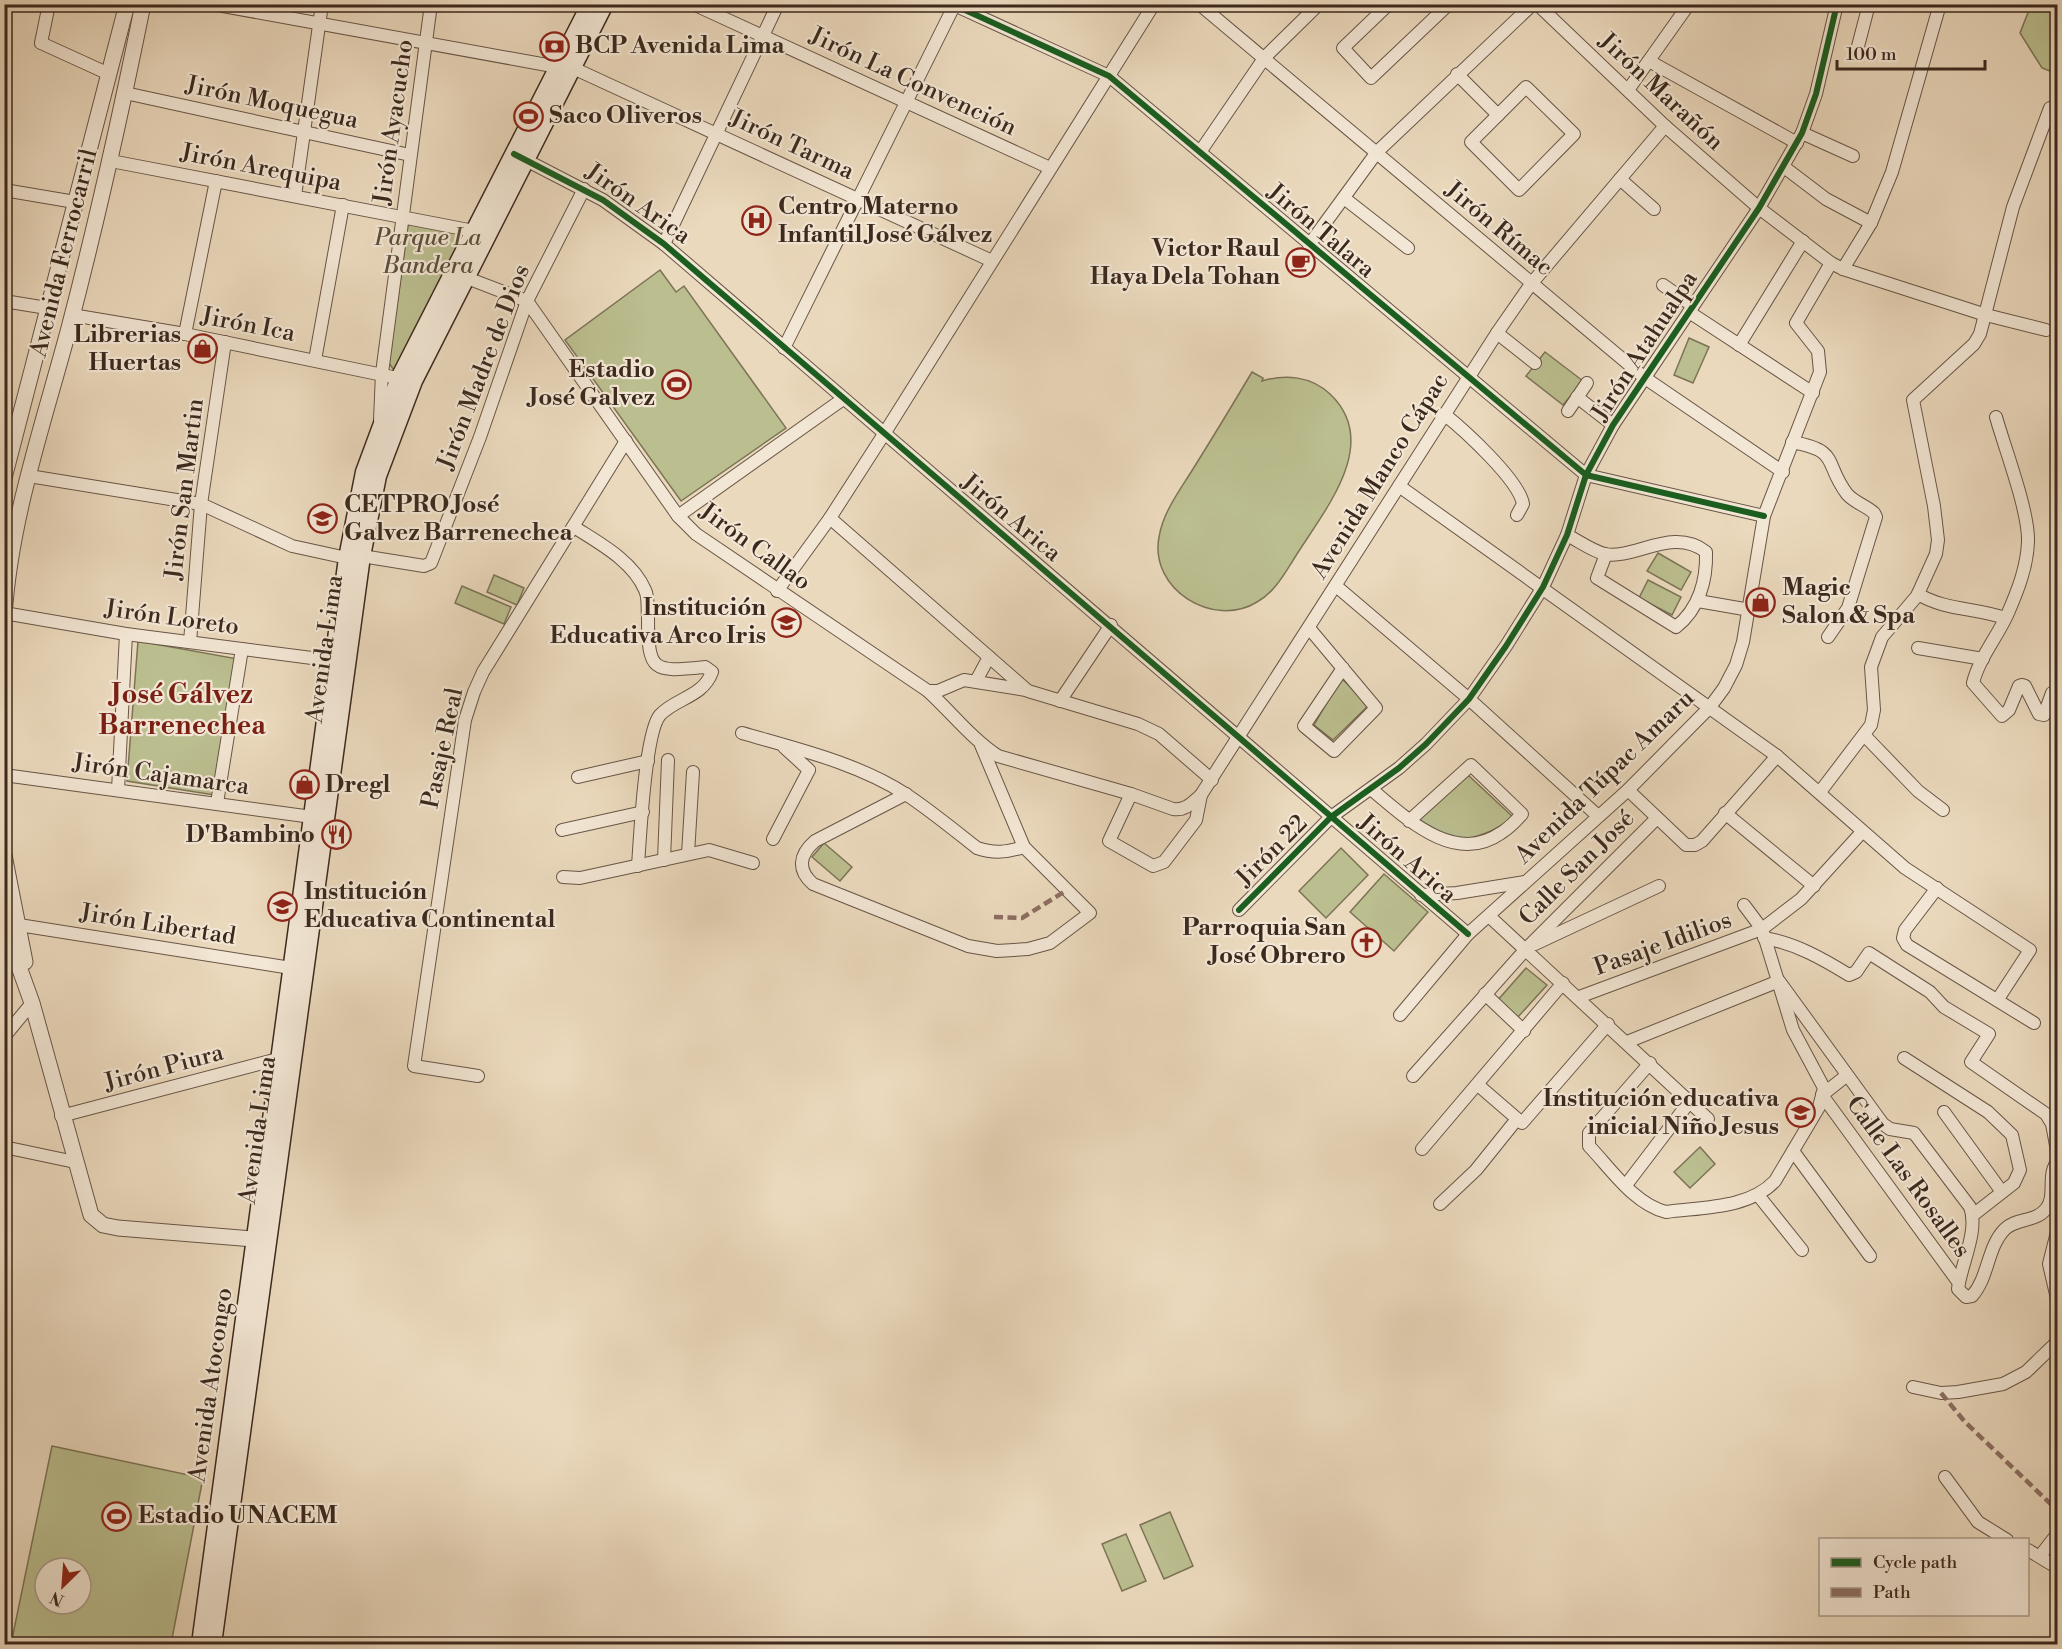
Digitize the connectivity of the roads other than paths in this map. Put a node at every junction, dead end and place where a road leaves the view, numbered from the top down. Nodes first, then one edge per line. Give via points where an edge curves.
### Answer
1 (49, 4) edge
2 (127, 4) edge
3 (143, 4) edge
4 (212, 4) edge
5 (322, 4) edge
6 (431, 4) edge
7 (590, 4) edge
8 (605, 4) edge
9 (693, 4) edge
10 (778, 4) edge
11 (1154, 4) edge
12 (1198, 4) edge
13 (1318, 4) edge
14 (1368, 4) edge
15 (1389, 4) edge
16 (1449, 4) edge
17 (1535, 4) edge
18 (1689, 4) edge
19 (1837, 4) edge
20 (1869, 4) edge
21 (1940, 4) edge
22 (953, 5) edge
23 (1377, 15) junction
24 (320, 24) junction
25 (762, 36) junction
26 (426, 43) junction
27 (1856, 54) dead end
28 (1265, 57) junction
29 (1649, 61) junction
30 (566, 68) junction
31 (109, 74) junction
32 (1457, 74) junction
33 (1109, 76) junction
34 (1628, 90) junction
35 (125, 93) junction
36 (906, 102) junction
37 (2050, 108) dead end
38 (1498, 115) junction
39 (1665, 126) junction
40 (304, 132) junction
41 (717, 134) junction
42 (1800, 138) junction
43 (1200, 152) junction
44 (1377, 152) junction
45 (410, 155) junction
46 (1853, 156) dead end
47 (520, 157) junction
48 (111, 161) junction
49 (1784, 167) junction
50 (1050, 168) junction
51 (1620, 179) junction
52 (216, 181) junction
53 (584, 189) junction
54 (4, 190) edge
55 (296, 196) junction
56 (857, 198) junction
57 (1344, 198) junction
58 (75, 202) junction
59 (342, 205) junction
60 (1759, 208) junction
61 (1654, 209) dead end
62 (402, 217) junction
63 (1871, 223) junction
64 (474, 231) junction
65 (1803, 241) junction
66 (664, 244) junction
67 (1309, 245) junction
68 (1408, 248) dead end
69 (992, 261) junction
70 (1831, 263) junction
71 (1843, 269) junction
72 (467, 278) junction
73 (1531, 284) junction
74 (1663, 285) dead end
75 (4, 301) edge
76 (527, 301) junction
77 (47, 308) junction
78 (1691, 309) junction
79 (72, 315) junction
80 (1986, 315) junction
81 (2046, 330) dead end
82 (1497, 333) junction
83 (185, 334) junction
84 (225, 342) junction
85 (1740, 345) junction
86 (784, 348) junction
87 (315, 360) junction
88 (1535, 363) dead end
89 (382, 374) junction
90 (1467, 378) junction
91 (1645, 378) junction
92 (407, 380) junction
93 (1587, 383) dead end
94 (1814, 393) junction
95 (1577, 397) junction
96 (843, 399) junction
97 (1568, 411) dead end
98 (1444, 414) junction
99 (1996, 417) dead end
100 (380, 423) junction
101 (1613, 425) junction
102 (884, 434) junction
103 (626, 441) junction
104 (1791, 442) junction
105 (1783, 472) junction
106 (1586, 475) junction
107 (29, 476) junction
108 (4, 478) edge
109 (1399, 486) junction
110 (201, 504) junction
111 (1517, 515) dead end
112 (678, 516) junction
113 (1764, 516) junction
114 (830, 518) junction
115 (574, 527) junction
116 (1568, 535) junction
117 (1606, 554) junction
118 (354, 557) junction
119 (1336, 586) junction
120 (1543, 587) junction
121 (777, 591) junction
122 (1918, 594) junction
123 (1698, 601) junction
124 (1750, 610) junction
125 (5, 615) edge
126 (2006, 618) junction
127 (1111, 626) junction
128 (1309, 628) junction
129 (126, 634) junction
130 (1828, 637) dead end
131 (190, 642) junction
132 (1918, 648) dead end
133 (242, 649) junction
134 (989, 657) junction
135 (1983, 659) junction
136 (334, 660) junction
137 (1342, 668) junction
138 (976, 681) junction
139 (928, 691) junction
140 (1028, 691) junction
141 (1469, 699) junction
142 (1060, 701) junction
143 (2058, 706) edge
144 (1710, 707) junction
145 (742, 733) dead end
146 (1865, 735) junction
147 (1239, 736) junction
148 (782, 745) junction
149 (981, 745) junction
150 (1777, 756) junction
151 (668, 760) dead end
152 (648, 761) junction
153 (693, 772) dead end
154 (4, 775) edge
155 (578, 777) dead end
156 (1212, 780) junction
157 (1371, 789) junction
158 (118, 790) junction
159 (1628, 790) junction
160 (1820, 792) junction
161 (906, 794) junction
162 (1131, 794) junction
163 (1201, 795) junction
164 (217, 803) junction
165 (1943, 810) dead end
166 (643, 812) junction
167 (1725, 813) junction
168 (312, 816) junction
169 (1598, 816) junction
170 (1331, 817) junction
171 (1657, 818) junction
172 (1409, 821) junction
173 (562, 830) dead end
174 (1862, 832) junction
175 (773, 839) dead end
176 (1024, 846) junction
177 (688, 854) junction
178 (4, 855) edge
179 (664, 860) junction
180 (753, 863) dead end
181 (638, 866) junction
182 (563, 877) dead end
183 (1526, 882) junction
184 (1659, 886) dead end
185 (1814, 886) junction
186 (1937, 888) junction
187 (1420, 895) junction
188 (1744, 905) dead end
189 (1239, 910) dead end
190 (1490, 916) junction
191 (12, 925) edge
192 (1468, 934) junction
193 (1763, 934) junction
194 (1526, 949) junction
195 (291, 968) junction
196 (1779, 981) junction
197 (1563, 983) junction
198 (1485, 994) junction
199 (1578, 997) junction
200 (1998, 999) junction
201 (32, 1004) junction
202 (1400, 1015) dead end
203 (2034, 1023) dead end
204 (1608, 1024) junction
205 (1524, 1030) junction
206 (4, 1037) edge
207 (1627, 1042) junction
208 (1904, 1058) dead end
209 (278, 1059) junction
210 (1650, 1063) junction
211 (478, 1076) dead end
212 (1413, 1076) dead end
213 (1846, 1076) junction
214 (1478, 1085) junction
215 (1822, 1095) junction
216 (1690, 1101) junction
217 (1944, 1112) dead end
218 (61, 1116) junction
219 (1516, 1119) junction
220 (1708, 1119) dead end
221 (4, 1147) edge
222 (1422, 1149) dead end
223 (1793, 1151) junction
224 (2058, 1156) edge
225 (2058, 1161) edge
226 (75, 1162) junction
227 (1626, 1185) junction
228 (2002, 1192) junction
229 (1758, 1195) junction
230 (1440, 1204) dead end
231 (1973, 1215) junction
232 (2058, 1228) edge
233 (261, 1240) junction
234 (1802, 1250) dead end
235 (1870, 1256) dead end
236 (1959, 1283) junction
237 (2058, 1303) edge
238 (2058, 1341) edge
239 (1913, 1387) dead end
240 (1945, 1477) dead end
241 (2058, 1533) edge
242 (2005, 1538) edge
243 (2029, 1550) edge
244 (2040, 1556) junction
245 (2058, 1568) edge
246 (200, 1644) edge
247 (213, 1644) edge

1 - 31 street via 42,43
2 - 31 street, Avenida Ferrocarril
3 - 35 street, Avenida Ferrocarril
4 - 24 street, Jirón Tarma
5 - 24 street
6 - 26 street, Jirón Ayacucho
7 - 30 main road, Avenida Lima
8 - 30 main road, Avenida Lima
9 - 25 street, Jirón La Convención
10 - 25 street
11 - 33 street
12 - 28 street, Jirón Rímac
13 - 28 street
14 - 23 street
15 - 23 street
16 - 23 street via 1371,78 1343,48
17 - 32 street
17 - 34 street, Jirón Marañón
18 - 29 street
19 - 42 street, Jirón Atahualpa via 1816,94
20 - 27 street
21 - 63 street via 1904,133
22 - 33 street, Jirón Talara
22 - 36 street
24 - 26 street, Jirón Tarma
24 - 40 street
25 - 36 street, Jirón La Convención
25 - 41 street
26 - 30 street, Jirón Tarma
26 - 45 street, Jirón Ayacucho
28 - 43 street
28 - 44 street, Jirón Rímac
29 - 34 street
29 - 42 street
30 - 41 street, Jirón Tarma
30 - 47 main road, Avenida Lima
31 - 58 street, Avenida Ferrocarril
32 - 38 street
32 - 44 street
33 - 43 street, Jirón Talara
33 - 50 street
34 - 39 street, Jirón Marañón
35 - 40 street, Jirón Moquegua
35 - 48 street, Avenida Ferrocarril
36 - 50 street, Jirón La Convención
36 - 56 street
37 - 80 street via 2013,207
38 - 38 street via 1471,142 1519,190 1574,134 1526,87
39 - 51 street, Avenida Manco Cápac
39 - 60 street, Jirón Marañón
40 - 45 street, Jirón Moquegua
40 - 55 street
41 - 56 street, Jirón Tarma
41 - 66 street
42 - 46 street
42 - 49 street, Jirón Atahualpa
43 - 67 street, Jirón Talara
44 - 57 street
44 - 73 street, Jirón Rímac
45 - 62 street, Jirón Ayacucho
47 - 53 street, Jirón Arica
47 - 64 main road, Avenida Lima
47 - 72 main road, Avenida Lima
48 - 52 street, Jirón Arequipa
48 - 79 street, Avenida Ferrocarril
49 - 60 street, Jirón Atahualpa
49 - 63 street via 1826,199
50 - 69 street
51 - 61 street
51 - 73 street, Avenida Manco Cápac
52 - 55 street, Jirón Arequipa
52 - 83 street
53 - 66 street, Jirón Arica
53 - 76 street, Jirón Madre de Dios
54 - 58 street
55 - 59 street, Jirón Arequipa
56 - 69 street, Jirón Tarma
56 - 86 street
57 - 67 street
57 - 68 street
58 - 77 street, Avenida Ferrocarril
59 - 62 street, Jirón Arequipa
59 - 87 street
60 - 65 street, Jirón Marañón
60 - 78 street, Jirón Atahualpa
62 - 64 street, Jirón Arequipa
62 - 89 street, Jirón Ayacucho
63 - 71 street
64 - 92 main road, Avenida Lima
65 - 70 street, Jirón Marañón
65 - 85 street
66 - 86 street, Jirón Arica
67 - 90 street, Jirón Talara
69 - 102 street
70 - 71 street, Jirón Marañón
70 - 94 street, Avenida Túpac Amaru via 1796,323 1818,351 1820,372
71 - 80 street, Jirón Marañón
72 - 76 street
72 - 92 main road, Avenida Lima
73 - 82 street, Avenida Manco Cápac
73 - 91 street, Jirón Rímac
74 - 78 street
75 - 77 street
76 - 103 street, Jirón Callao
76 - 118 street, Jirón Madre de Dios via 430,564
77 - 108 street, Avenida Ferrocarril
78 - 85 street
78 - 91 street, Jirón Atahualpa
79 - 83 street, Jirón Ica
79 - 107 street, Avenida Ferrocarril
80 - 81 street, Jirón Marañón
80 - 122 street via 1974,344 1912,400 1938,540
82 - 88 street
82 - 90 street, Avenida Manco Cápac
83 - 84 street, Jirón Ica
84 - 87 street, Jirón Ica
84 - 110 street, Jirón San Martin
85 - 94 street
86 - 96 street, Jirón Arica
87 - 89 street, Jirón Ica
89 - 92 street, Jirón Ica
89 - 100 street, Jirón Ayacucho
90 - 98 street, Avenida Manco Cápac
90 - 106 street, Jirón Talara
91 - 101 street, Jirón Atahualpa
91 - 105 street, Jirón Rímac
92 - 100 main road, Avenida Lima
92 - 118 main road, Avenida Lima
93 - 95 street
94 - 104 street, Avenida Túpac Amaru
95 - 97 street
95 - 101 street
96 - 102 street, Jirón Arica
96 - 112 street
98 - 109 street, Avenida Manco Cápac
98 - 111 street via 1481,445 1517,491 1523,504
99 - 126 street via 2028,539 2022,579
100 - 118 main road, Avenida Lima via 364,472
101 - 106 street, Jirón Atahualpa
102 - 114 street
102 - 127 street, Jirón Arica
103 - 112 street, Jirón Callao
103 - 115 street, Pasaje Real
104 - 105 street, Avenida Túpac Amaru
104 - 130 street via 1823,451 1846,493 1876,517 1848,608
105 - 113 street, Avenida Túpac Amaru
106 - 113 street, Jirón Talara
106 - 116 street, Jirón Atahualpa
107 - 110 street
107 - 125 street, Avenida Ferrocarril via 14,544
109 - 119 street, Avenida Manco Cápac
109 - 120 street
110 - 118 street via 292,546
110 - 131 street, Jirón San Martin
112 - 121 street, Jirón Callao via 696,534
113 - 124 street, Avenida Túpac Amaru
114 - 121 street
114 - 134 street
115 - 152 street via 621,559 644,588 652,662 667,671 705,667 712,672 690,698 662,713 656,721
115 - 211 street, Pasaje Real via 474,692 459,752 414,1066
116 - 117 street
116 - 120 street, Jirón Atahualpa
117 - 123 street via 1597,578 1676,627
117 - 123 street via 1670,541 1701,548 1706,552 1706,561
118 - 136 main road, Avenida Lima
118 - 233 main road, Avenida Lima
119 - 128 street, Avenida Manco Cápac
119 - 141 street
120 - 141 street, Jirón Atahualpa
120 - 144 street
121 - 139 street, Jirón Callao
122 - 126 street via 1943,605
122 - 146 street via 1882,638 1871,667 1874,710
123 - 124 street
124 - 144 street, Avenida Túpac Amaru via 1736,665
125 - 129 street, Jirón Loreto
126 - 135 street
127 - 142 street
127 - 147 street, Jirón Arica
128 - 137 street
128 - 147 street, Avenida Manco Cápac
129 - 131 street, Jirón Loreto
129 - 158 street
131 - 133 street, Jirón Loreto
132 - 135 street
133 - 136 street, Jirón Loreto
133 - 164 street
134 - 138 street
134 - 140 street
135 - 143 street via 1972,683 2002,716 2022,685 2039,714 2044,715 2052,693
136 - 168 main road, Avenida Lima
137 - 137 street via 1376,708 1334,751 1304,726
138 - 139 street via 964,680
138 - 140 street
139 - 149 street, Jirón Callao
140 - 142 street
141 - 157 street, Jirón Atahualpa via 1426,744
141 - 169 street
142 - 156 street via 1159,734
144 - 150 street
144 - 159 street, Avenida Túpac Amaru
145 - 148 street
146 - 160 street
146 - 165 street via 1918,791
147 - 156 street, Avenida Manco Cápac
147 - 170 street, Jirón Arica
148 - 161 street via 818,755
148 - 175 street via 809,770
149 - 162 street via 998,756
149 - 176 street
150 - 160 street
150 - 167 street
151 - 179 street
152 - 155 street
152 - 166 street
153 - 177 street
154 - 158 street, Jirón Cajamarca
156 - 163 street, Avenida Manco Cápac
157 - 170 street, Jirón Atahualpa
157 - 172 street
158 - 164 street, Jirón Cajamarca
159 - 169 street, Avenida Túpac Amaru
159 - 171 street
160 - 174 street
161 - 176 street via 977,848 1004,853
161 - 176 street via 815,841 802,860 805,878 968,946 997,951 1028,949 1050,943 1090,913
162 - 163 street via 1180,810
162 - 163 street, Avenida Manco Cápac via 1109,841 1153,866 1158,866 1196,820
164 - 168 street, Jirón Cajamarca
166 - 173 street
166 - 181 street
167 - 171 street via 1695,846 1686,845
167 - 185 street
168 - 195 main road, Avenida Lima
169 - 183 street, Avenida Túpac Amaru
170 - 187 street, Jirón Arica
170 - 189 street, Jirón 22
171 - 194 street, Calle San José
172 - 172 street via 1453,843 1479,842 1500,834 1522,814 1471,765
174 - 185 street
174 - 186 street via 1905,868
177 - 179 street
177 - 180 street via 716,850
178 - 191 street
179 - 181 street
181 - 182 street via 580,878
183 - 187 street
183 - 190 street, Avenida Túpac Amaru
184 - 194 street
185 - 193 street
186 - 200 street via 2030,950
186 - 200 street via 1903,938 1908,945
187 - 192 street, Jirón Arica
188 - 193 street
190 - 192 street, Avenida Túpac Amaru
190 - 194 street
191 - 195 street, Jirón Libertad
191 - 201 street
192 - 202 street, Avenida Túpac Amaru
193 - 196 street
193 - 199 street, Pasaje Idilios
193 - 224 street via 1849,975 1856,972 1869,953 1989,1034 1971,1062 2046,1114 2052,1124
194 - 197 street
194 - 198 street, Calle San José
195 - 209 main road, Avenida Lima
196 - 207 street
196 - 213 street
196 - 215 street, Calle Las Rosalles via 1792,1030 1822,1081
197 - 199 street
197 - 205 street
198 - 205 street
198 - 212 street, Calle San José
199 - 204 street
200 - 203 street
201 - 206 street
201 - 218 street
204 - 207 street
204 - 219 street via 1522,1123
205 - 214 street
207 - 210 street
208 - 228 street via 1988,1112 2012,1135 2020,1170 2014,1183
209 - 218 street, Jirón Piura
209 - 233 main road, Avenida Lima
210 - 216 street
210 - 227 street via 1587,1138 1589,1146
213 - 215 street
213 - 231 street via 1883,1124 1914,1133
214 - 219 street
214 - 222 street
215 - 223 street
215 - 236 street, Calle Las Rosalles
216 - 220 street
216 - 227 street
217 - 228 street
218 - 226 street
219 - 230 street via 1476,1170
221 - 226 street
223 - 229 street via 1775,1181
223 - 235 street
225 - 236 street via 2053,1168 2047,1209 2005,1228 1972,1296 1960,1294
226 - 233 street via 91,1215 103,1224
227 - 229 street via 1643,1203 1666,1212 1734,1203
228 - 231 street
229 - 234 street
231 - 236 street
232 - 237 street via 2049,1264
233 - 246 main road, Avenida Atocongo
233 - 247 main road, Avenida Atocongo
238 - 239 street via 2026,1372 2003,1384 1941,1393
240 - 242 street via 1978,1522
241 - 244 street
243 - 244 street
244 - 245 street

